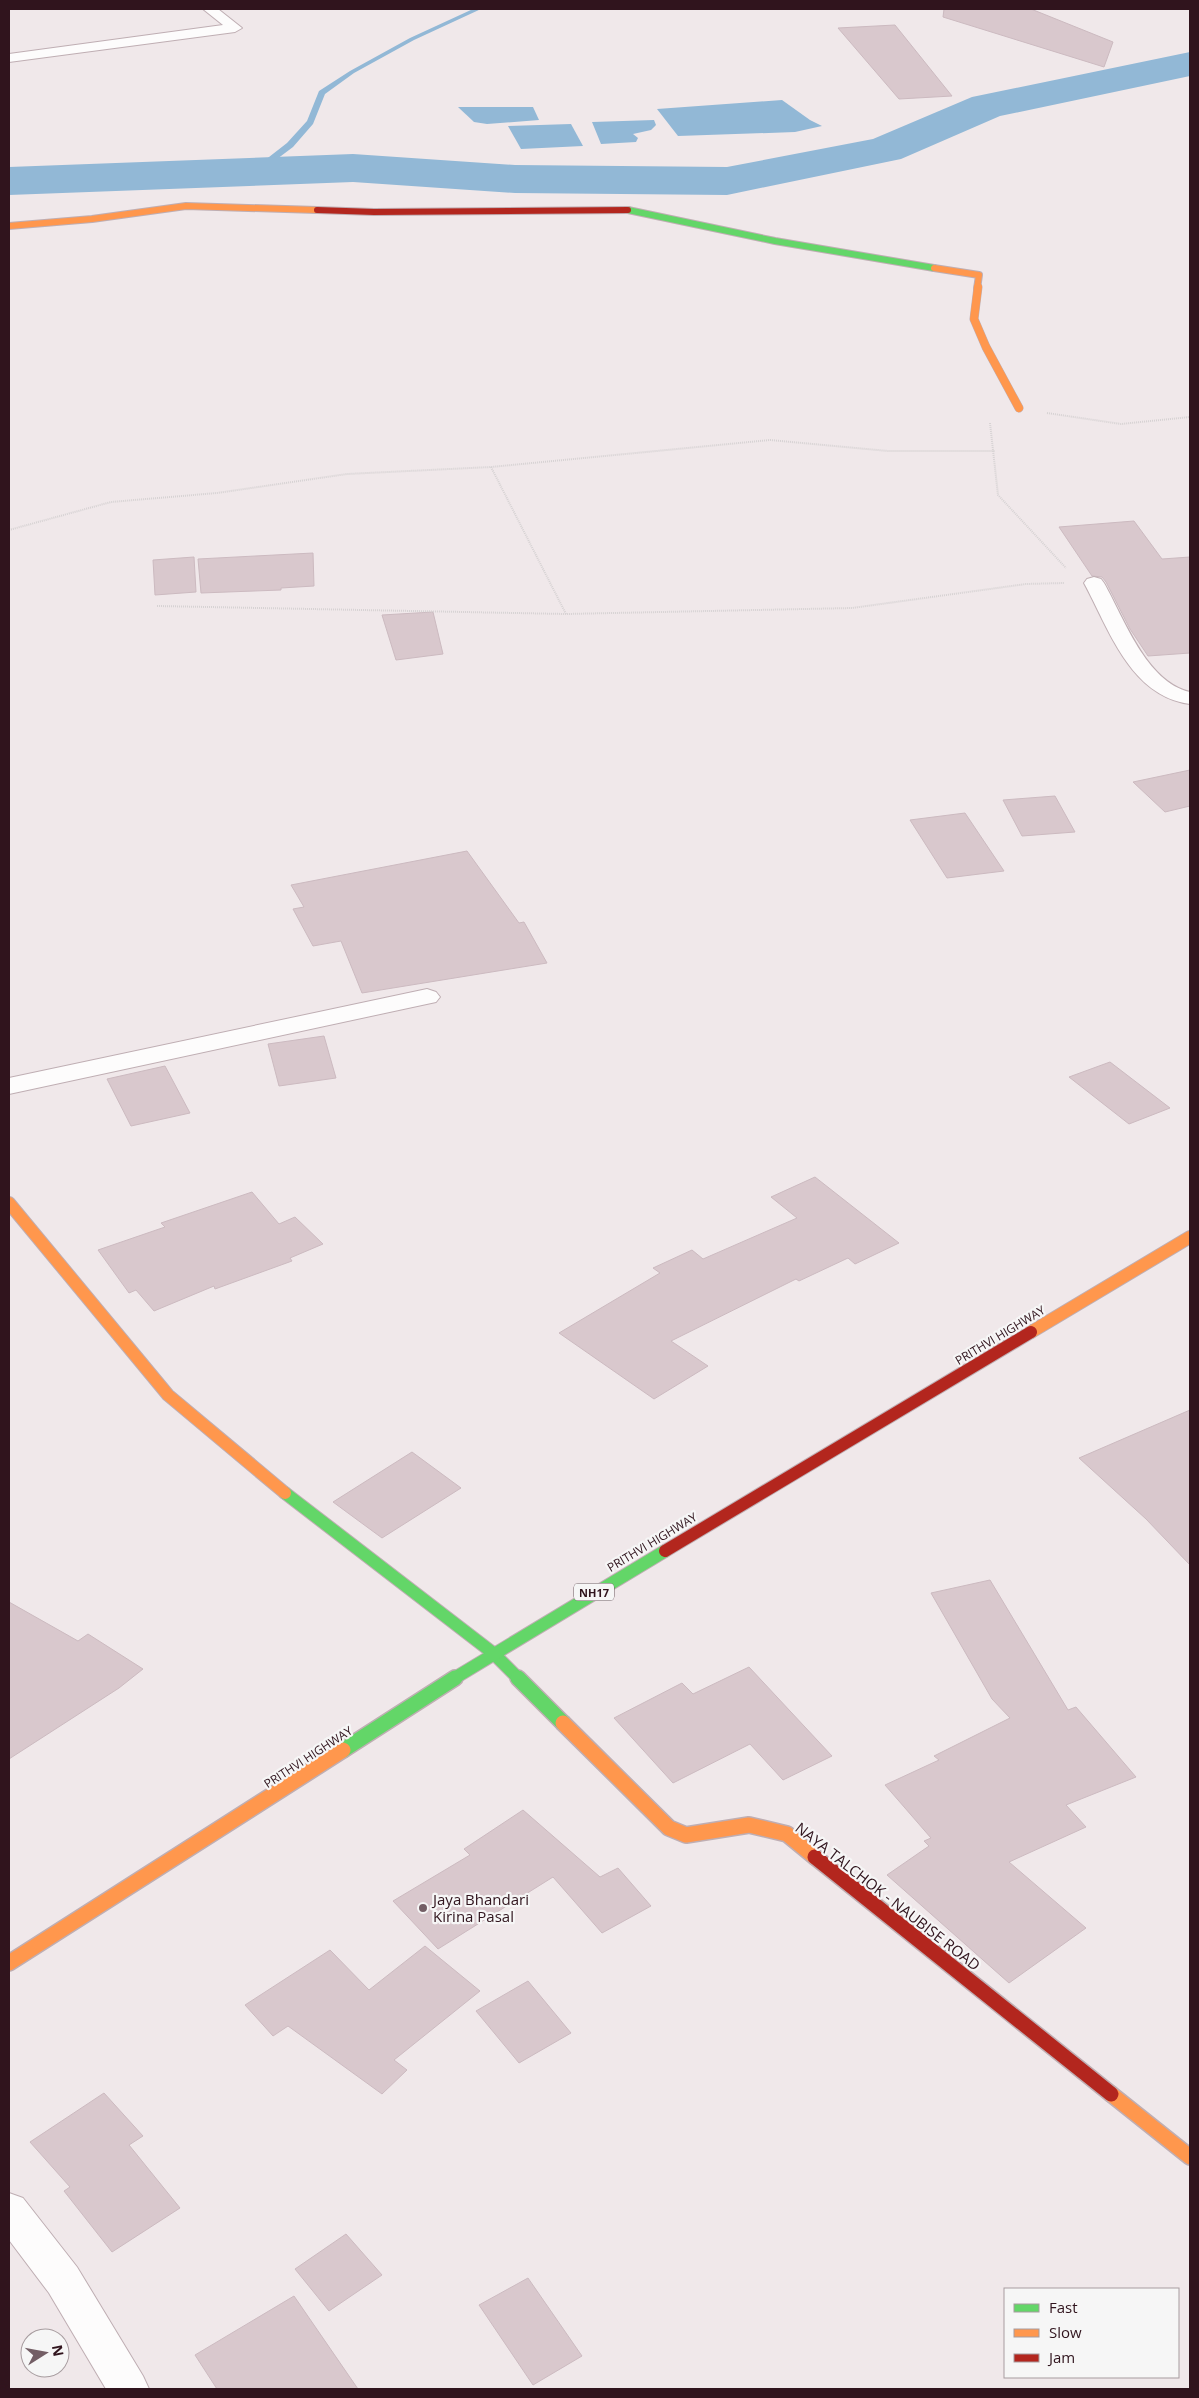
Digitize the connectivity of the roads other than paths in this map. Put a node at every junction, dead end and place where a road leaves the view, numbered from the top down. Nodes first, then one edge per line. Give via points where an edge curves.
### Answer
1 (210, 9) edge
2 (9, 58) edge
3 (9, 226) edge
4 (1019, 408) road end
5 (1094, 583) road end
6 (1190, 698) edge
7 (427, 997) dead end
8 (9, 1086) edge
9 (9, 1203) edge
10 (1190, 1237) edge
11 (493, 1653) junction
12 (9, 1963) edge
13 (1190, 2157) edge
14 (9, 2210) edge
15 (128, 2389) edge

1 - 2 street via 235,28
3 - 4 main road via 186,206 374,212 630,210 775,241 979,276 974,319
5 - 6 street via 1145,672 1182,698
7 - 8 street
9 - 11 main road, NAYA TALCHOK - NAUBISE ROAD via 168,1395 282,1491
10 - 11 main road, PRITHVI HIGHWAY / NH17
11 - 12 main road, PRITHVI HIGHWAY / NH17 via 200,1844
11 - 13 main road, NAYA TALCHOK - NAUBISE ROAD via 670,1828 686,1835 749,1825 787,1834
14 - 15 street via 63,2280

